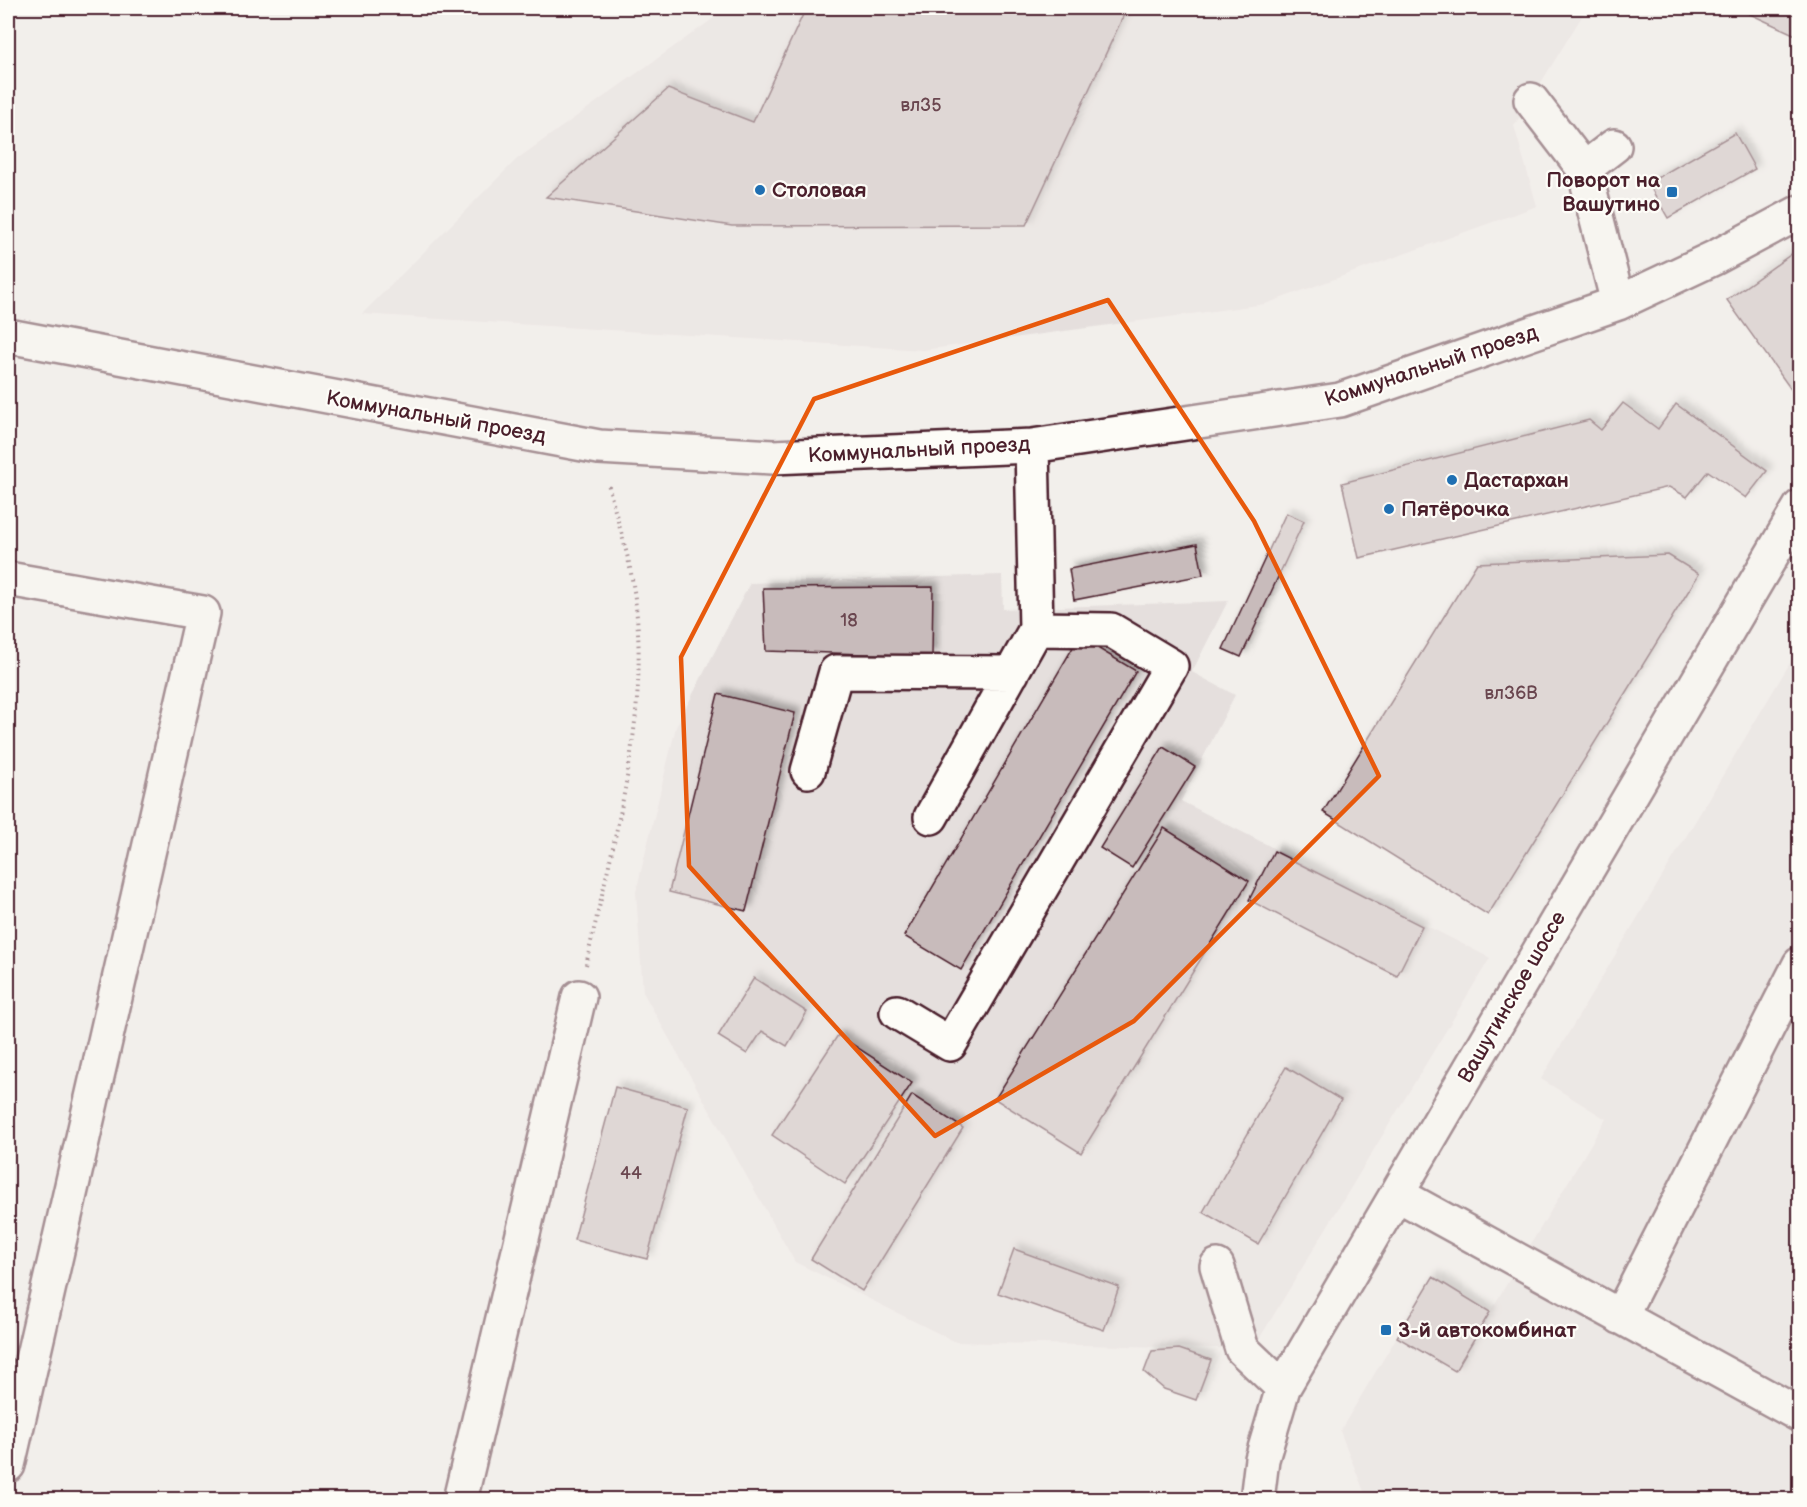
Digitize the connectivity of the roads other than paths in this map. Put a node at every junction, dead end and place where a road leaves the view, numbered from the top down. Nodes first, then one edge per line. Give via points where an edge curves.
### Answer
1 (1531, 100) dead end
2 (1614, 146) dead end
3 (1584, 169) junction
4 (1800, 212) edge
5 (1618, 303) junction
6 (8, 336) edge
7 (1032, 446) junction
8 (1800, 507) edge
9 (8, 579) edge
10 (1036, 629) junction
11 (1012, 673) junction
12 (808, 771) dead end
13 (931, 817) dead end
14 (1800, 964) edge
15 (579, 997) road end
16 (897, 1012) dead end
17 (1397, 1194) junction
18 (1217, 1266) dead end
19 (1620, 1317) junction
20 (1283, 1388) junction
21 (1800, 1415) edge
22 (8, 1465) edge
23 (460, 1500) edge
24 (1257, 1500) edge

1 - 3 street
2 - 3 street
3 - 5 street
4 - 5 street, Коммунальный проезд
5 - 7 street, Коммунальный проезд via 1340,400
6 - 7 street, Коммунальный проезд via 599,447 773,457
7 - 10 street
8 - 17 street, Вашутинское шоссе
9 - 22 street via 203,613
10 - 11 street
10 - 16 street via 1110,630 1171,666 950,1044
11 - 12 street via 836,672
11 - 13 street
14 - 19 street
15 - 23 street
17 - 19 street
17 - 20 street, Вашутинское шоссе
18 - 20 street via 1242,1349
19 - 21 street
20 - 24 street, Вашутинское шоссе via 1262,1459

